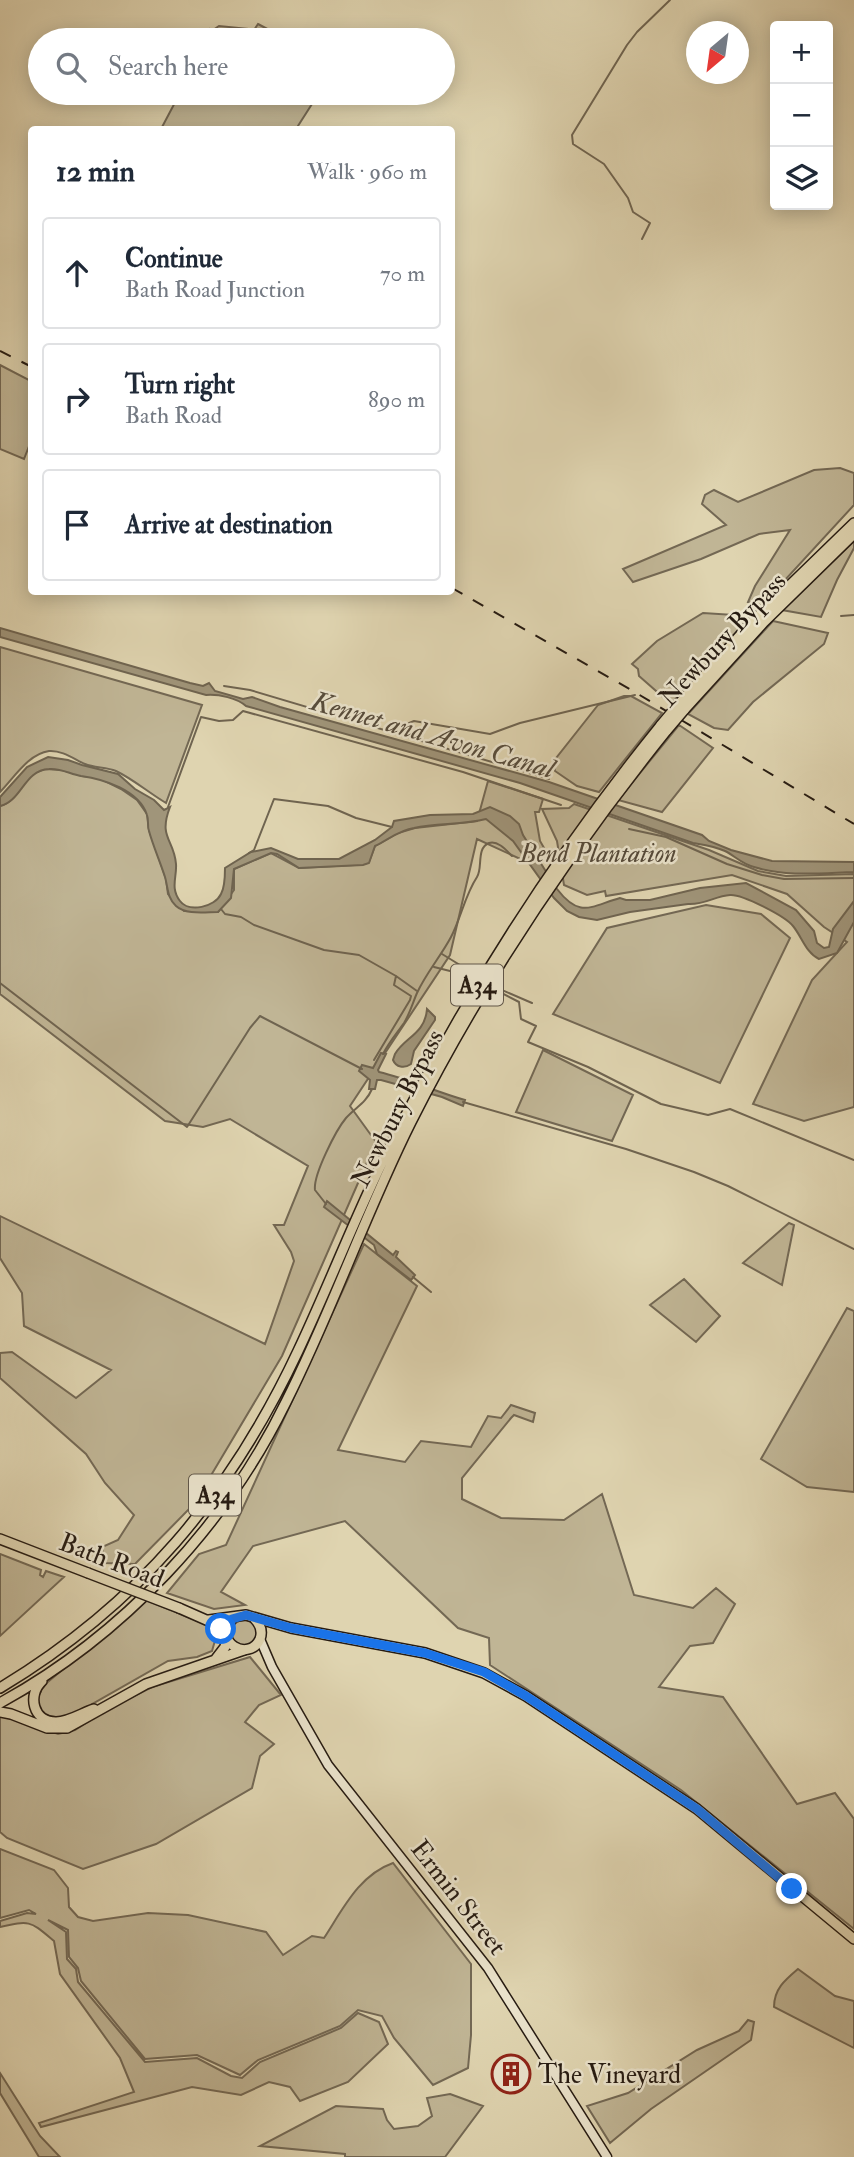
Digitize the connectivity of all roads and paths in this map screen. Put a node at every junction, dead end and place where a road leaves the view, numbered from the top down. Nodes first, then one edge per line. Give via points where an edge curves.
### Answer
1 (854, 523) edge
2 (854, 534) edge
3 (776, 604) junction
4 (680, 708) junction
5 (352, 1239) junction
6 (0, 1539) edge
7 (252, 1616) junction
8 (234, 1617) junction
9 (209, 1620) junction
10 (291, 1628) junction
11 (226, 1636) junction
12 (260, 1638) junction
13 (244, 1650) junction
14 (215, 1660) junction
15 (62, 1664) junction
16 (272, 1667) junction
17 (0, 1687) edge
18 (0, 1703) edge
19 (110, 1703) junction
20 (0, 1713) edge
21 (854, 1939) edge
22 (607, 2157) edge

1 - 3 main road, Newbury Bypass / A34
2 - 3 main road, Newbury Bypass / A34
3 - 4 main road, Newbury Bypass / A34
3 - 4 main road, Newbury Bypass / A34 via 752,622
4 - 5 main road, Newbury Bypass / A34, bridge via 595,814 538,896 427,1082
5 - 15 main road, Newbury Bypass / A34 via 297,1380 246,1474 160,1580
5 - 17 main road, Newbury Bypass / A34 via 278,1392 208,1505 122,1599 71,1642
6 - 9 main road, Bath Road, bridge
7 - 8 main road
7 - 10 main road
7 - 12 main road via 260,1626
8 - 9 main road, Bath Road
8 - 11 main road
9 - 11 main road, Bath Road
10 - 12 main road via 272,1630
10 - 21 main road via 425,1653 484,1672 697,1809
11 - 13 main road via 233,1646
11 - 14 main road via 225,1647
12 - 13 main road
12 - 16 main road, Ermin Street
13 - 14 main road
13 - 16 main road, Ermin Street
14 - 19 main road
15 - 18 main road, Newbury Bypass / A34
15 - 19 main road via 34,1690 34,1706 42,1717 60,1722
16 - 22 main road, Ermin Street via 328,1765 488,1968
19 - 20 main road via 63,1729

